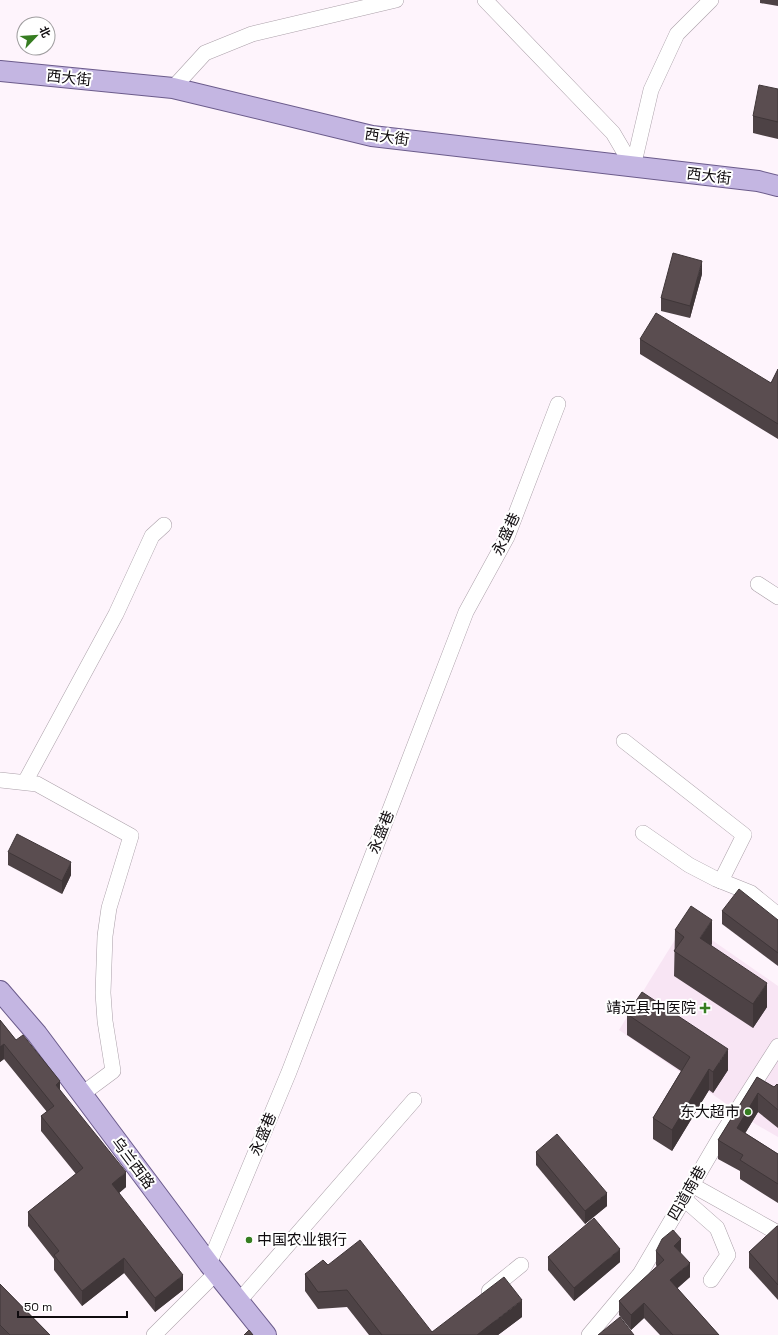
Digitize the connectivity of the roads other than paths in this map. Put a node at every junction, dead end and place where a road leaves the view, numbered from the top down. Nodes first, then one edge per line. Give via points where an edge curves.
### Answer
1 (396, 0) edge
2 (485, 0) edge
3 (711, 0) edge
4 (0, 71) edge
5 (173, 88) junction
6 (633, 167) junction
7 (778, 186) edge
8 (558, 404) dead end
9 (164, 526) dead end
10 (758, 584) dead end
11 (778, 597) edge
12 (624, 741) dead end
13 (0, 780) edge
14 (25, 782) junction
15 (643, 833) dead end
16 (721, 881) junction
17 (778, 915) edge
18 (0, 991) edge
19 (778, 1046) edge
20 (82, 1094) junction
21 (414, 1100) dead end
22 (692, 1185) junction
23 (684, 1199) junction
24 (778, 1233) edge
25 (521, 1265) dead end
26 (213, 1268) junction
27 (711, 1280) dead end
28 (479, 1300) edge
29 (239, 1301) junction
30 (154, 1335) edge
31 (266, 1335) edge
32 (589, 1335) edge

1 - 5 street via 252,34 204,53
2 - 6 street via 613,133
3 - 6 street via 677,34 651,90
4 - 5 main road, 西大街
5 - 6 main road, 西大街 via 372,136
6 - 7 main road, 西大街 via 758,181
8 - 26 street, 永盛巷 via 507,537 466,612
9 - 14 street via 152,536 116,614
10 - 11 street
12 - 16 street via 744,835
13 - 14 street
14 - 20 street via 37,784 131,836 109,908 105,936 103,993 107,1040 113,1071
15 - 16 street via 689,865
16 - 17 street via 751,893
18 - 20 main road, 乌兰西路 via 37,1034
19 - 22 street, 四道南巷
20 - 26 main road, 乌兰西路
21 - 29 street
22 - 23 street, 四道南巷
22 - 24 street
23 - 27 street via 717,1228 728,1255
23 - 32 street, 四道南巷 via 640,1274
25 - 28 street
26 - 29 main road, 乌兰西路
26 - 30 street, 永盛巷
29 - 31 main road, 乌兰西路

